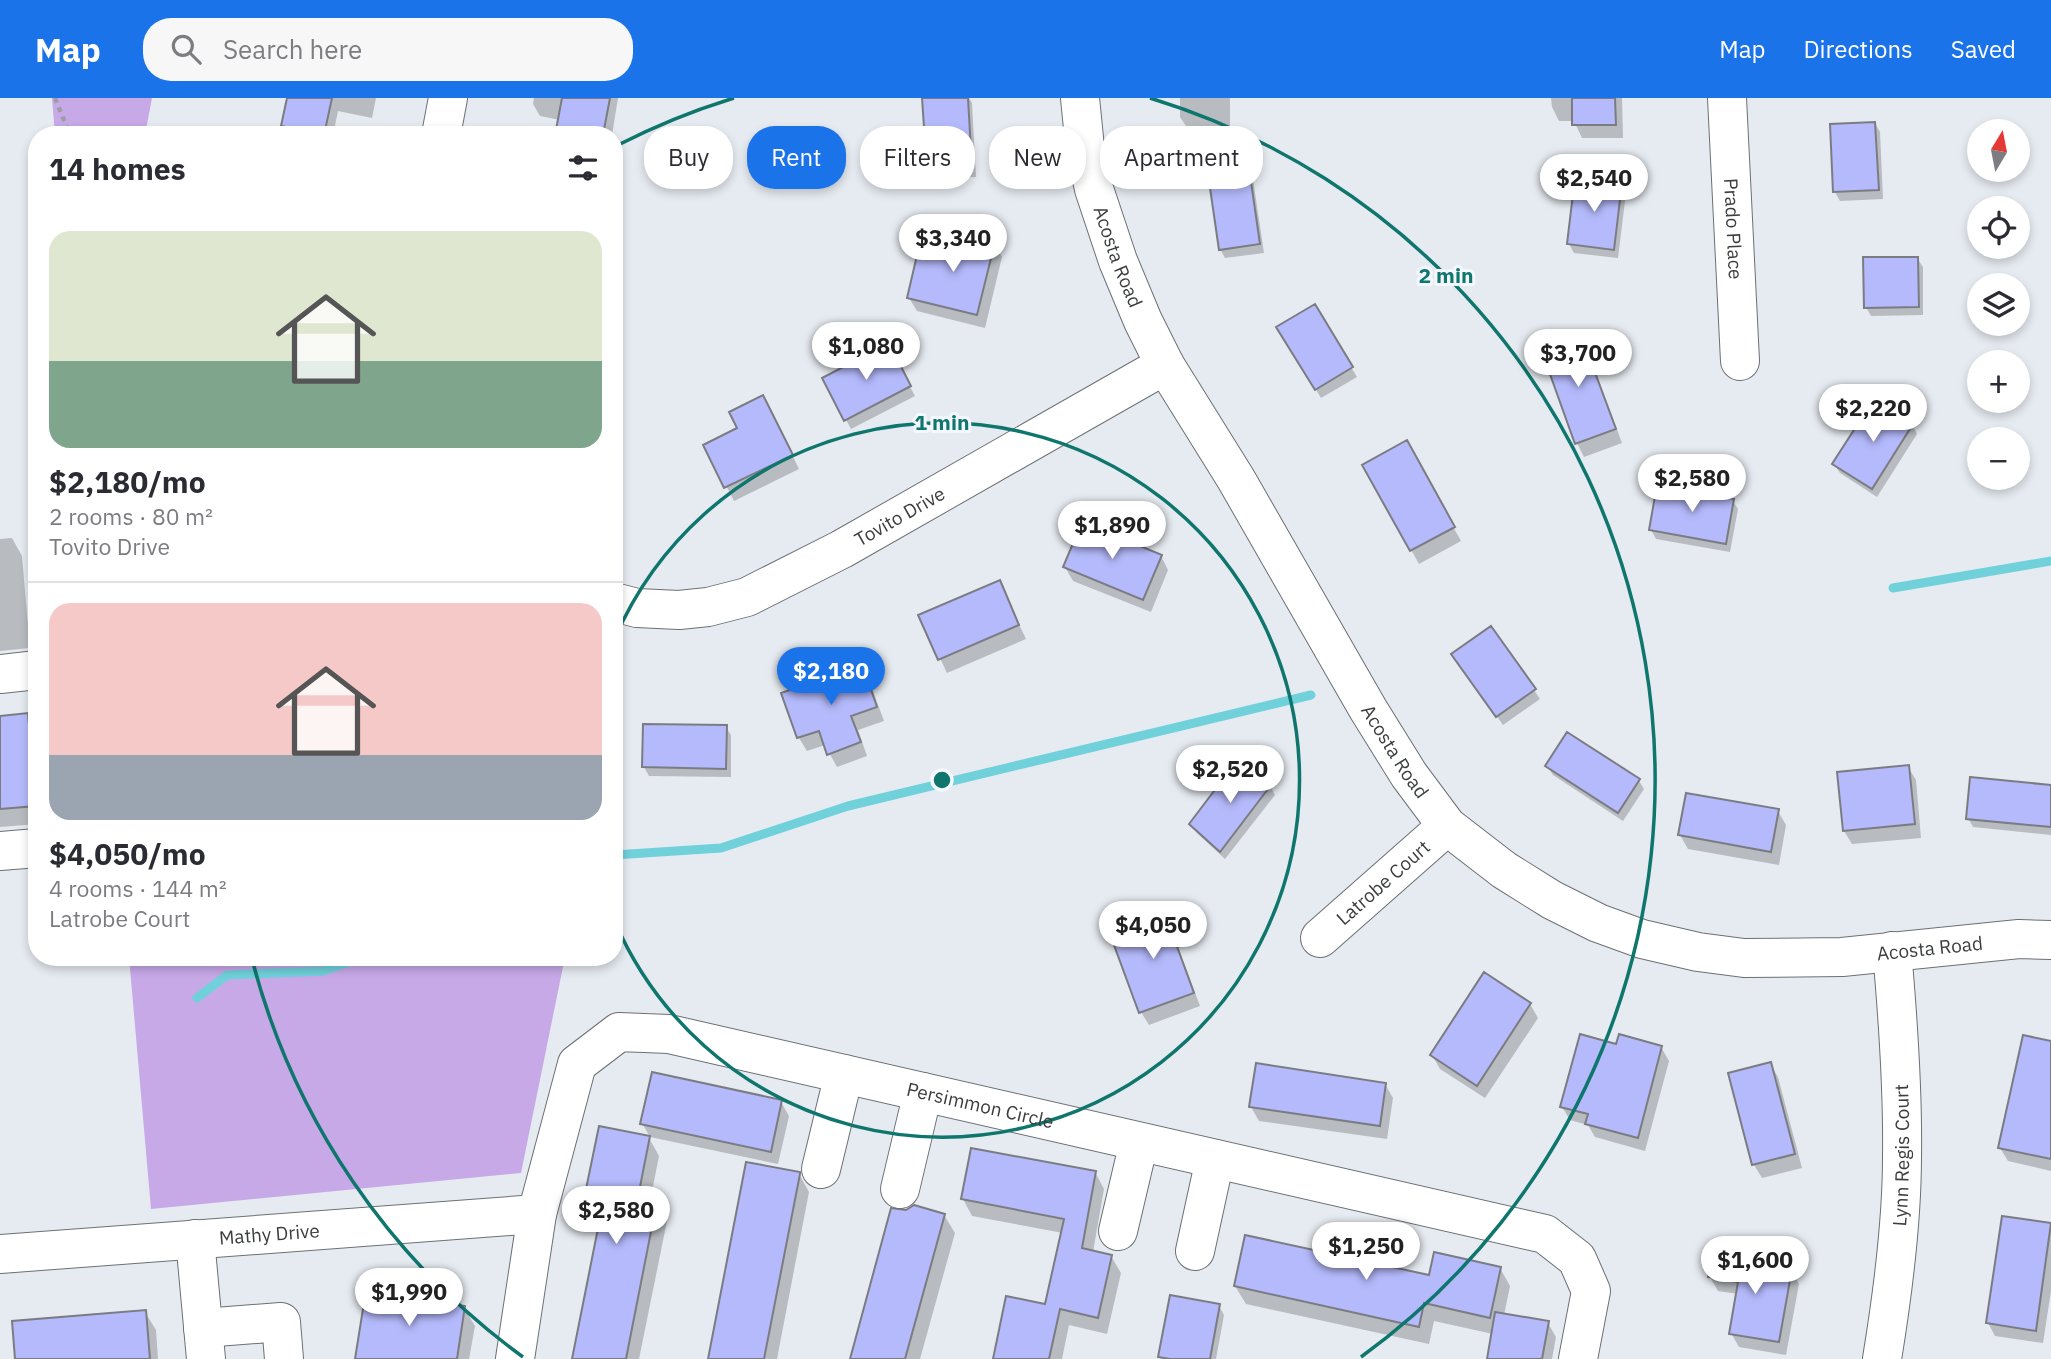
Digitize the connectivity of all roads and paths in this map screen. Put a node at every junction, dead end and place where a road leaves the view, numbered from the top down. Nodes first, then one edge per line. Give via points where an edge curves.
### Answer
1 (55, 98) edge
2 (448, 98) edge
3 (1080, 98) edge
4 (1727, 98) edge
5 (67, 126) edge
6 (443, 126) edge
7 (1740, 362) dead end
8 (1166, 365) junction
9 (623, 604) edge
10 (28, 671) edge
11 (0, 674) edge
12 (1447, 826) junction
13 (28, 849) edge
14 (0, 851) edge
15 (1320, 939) dead end
16 (2051, 940) edge
17 (1892, 951) junction
18 (844, 1074) junction
19 (923, 1092) junction
20 (1139, 1142) junction
21 (1215, 1159) junction
22 (821, 1170) dead end
23 (900, 1189) dead end
24 (537, 1214) junction
25 (1118, 1231) dead end
26 (195, 1240) junction
27 (1195, 1251) dead end
28 (0, 1254) edge
29 (205, 1343) edge
30 (284, 1359) edge
31 (515, 1359) edge
32 (1578, 1359) edge
33 (1882, 1359) edge

1 - 5 path
2 - 6 street
3 - 8 street, Acosta Road via 1094,189 1118,261
4 - 7 street, Prado Place
8 - 9 street, Tovito Drive via 842,549 747,597 679,610
8 - 12 street, Acosta Road via 1368,709
10 - 11 street
12 - 15 street, Latrobe Court
12 - 17 street, Acosta Road via 1552,900 1642,939 1744,957 1842,957
13 - 14 street
16 - 17 street, Acosta Road
17 - 33 street, Lynn Regis Court via 1902,1156 1898,1243
18 - 19 street, Persimmon Circle
18 - 22 street
18 - 24 street, Persimmon Circle via 669,1034 619,1032 577,1064
19 - 20 street, Persimmon Circle
19 - 23 street
20 - 21 street, Persimmon Circle
20 - 25 street
21 - 27 street
21 - 32 street, Persimmon Circle via 1545,1234 1577,1259 1591,1291
24 - 26 street, Mathy Drive
24 - 31 street, Persimmon Circle
26 - 28 street, Mathy Drive
26 - 29 street
29 - 30 street via 281,1322

